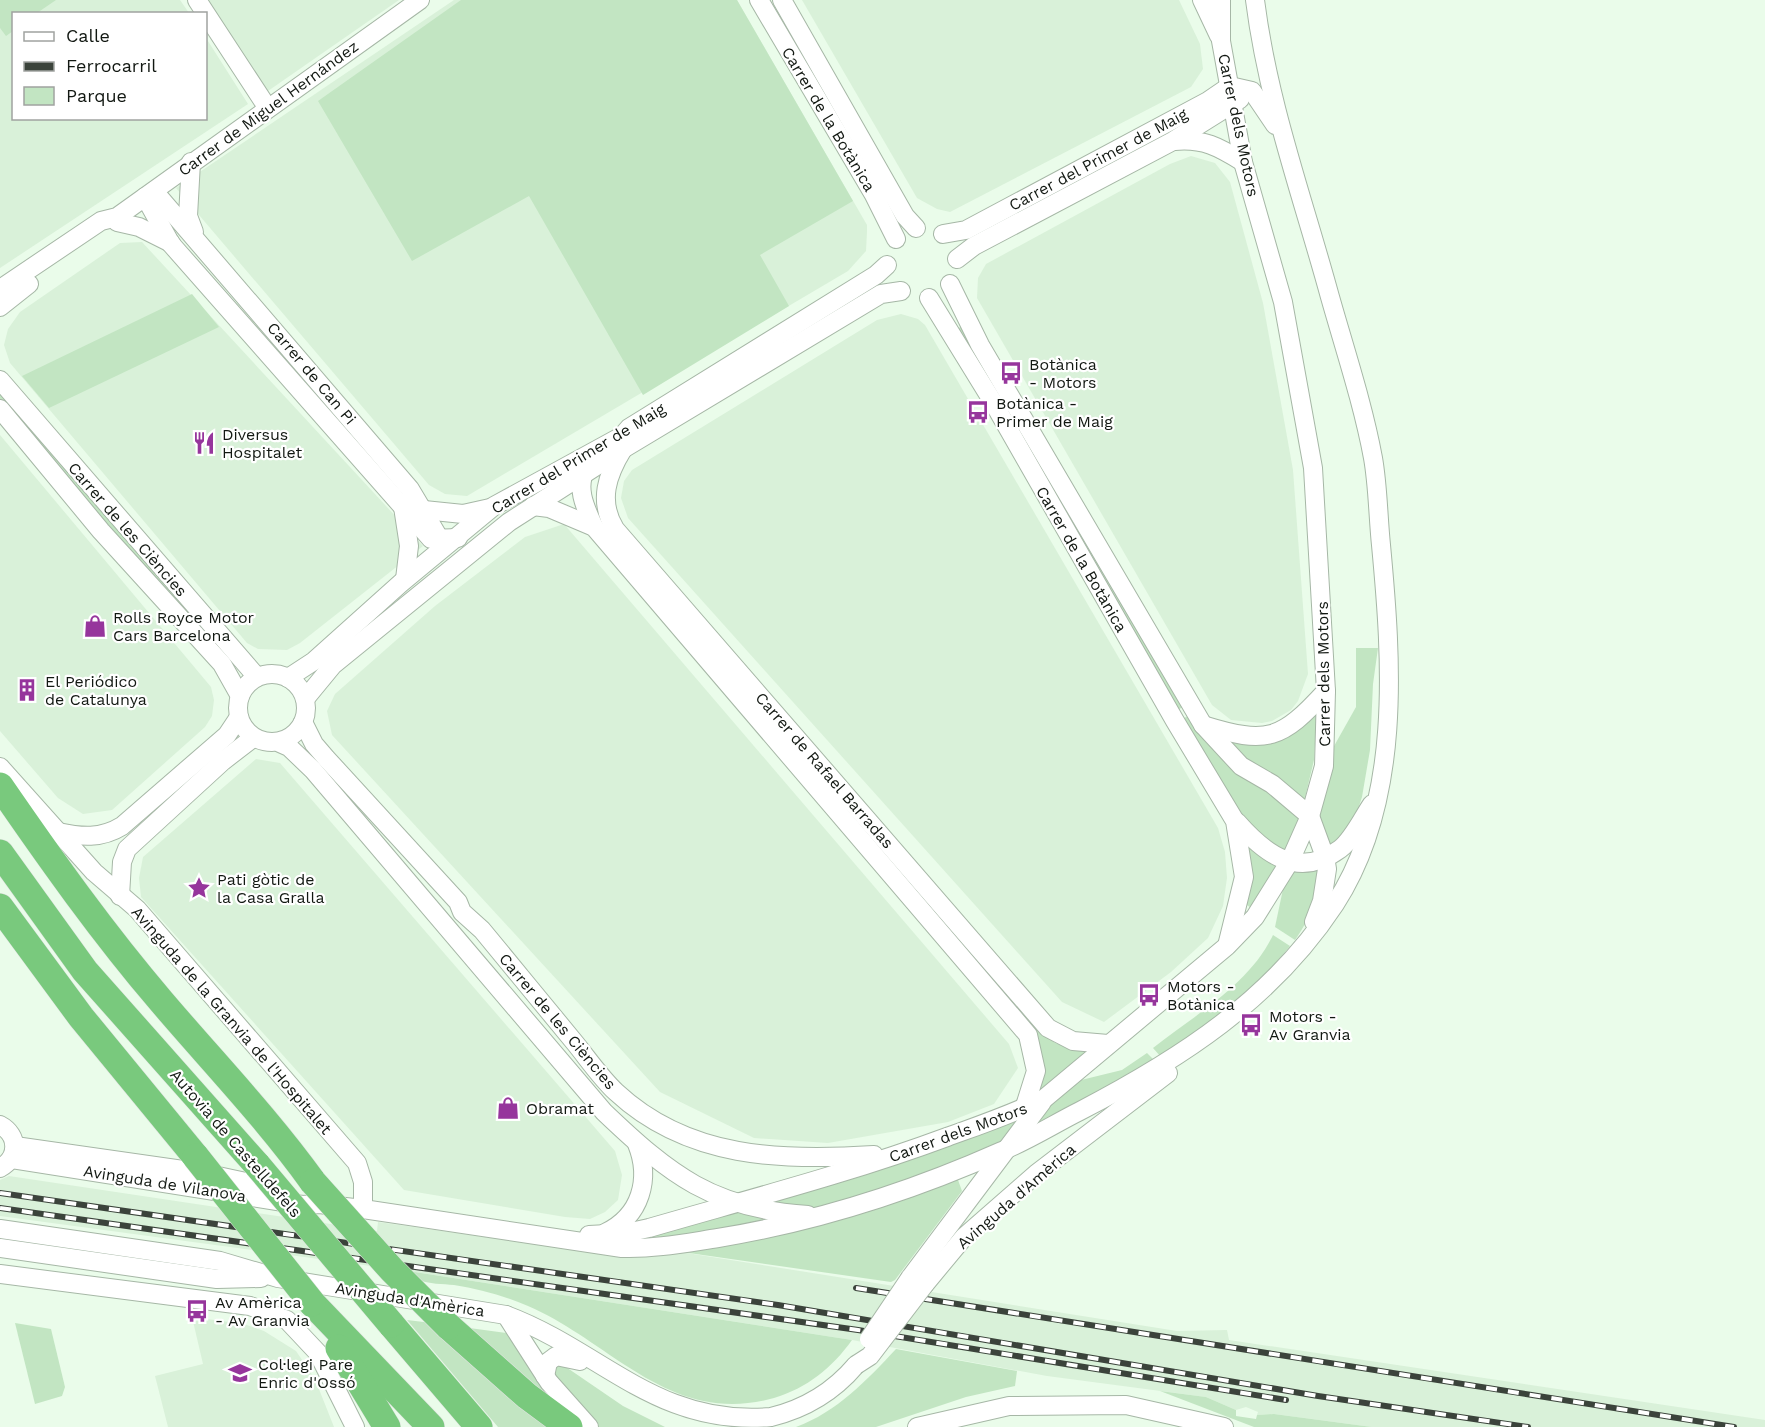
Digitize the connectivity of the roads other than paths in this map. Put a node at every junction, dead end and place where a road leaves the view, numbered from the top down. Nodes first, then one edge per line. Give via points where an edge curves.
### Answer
1 (420, 0) edge
2 (759, 0) edge
3 (782, 0) edge
4 (1202, 0) edge
5 (1221, 0) edge
6 (1255, 0) edge
7 (207, 15) edge
8 (1221, 41) junction
9 (1263, 59) junction
10 (1230, 86) junction
11 (1252, 91) junction
12 (1233, 105) junction
13 (267, 107) junction
14 (1282, 137) junction
15 (1173, 141) junction
16 (192, 162) junction
17 (1243, 162) junction
18 (150, 194) junction
19 (117, 219) junction
20 (916, 228) junction
21 (943, 234) junction
22 (196, 239) junction
23 (896, 239) junction
24 (171, 244) junction
25 (957, 259) junction
26 (887, 265) junction
27 (950, 284) junction
28 (0, 289) edge
29 (901, 291) junction
30 (929, 297) junction
31 (0, 308) edge
32 (0, 380) edge
33 (0, 409) edge
34 (622, 443) junction
35 (583, 475) junction
36 (494, 506) junction
37 (533, 506) junction
38 (403, 507) junction
39 (424, 510) junction
40 (503, 527) junction
41 (594, 527) junction
42 (443, 544) junction
43 (405, 579) junction
44 (415, 600) junction
45 (257, 676) junction
46 (288, 678) junction
47 (1326, 691) junction
48 (240, 696) junction
49 (304, 699) junction
50 (239, 717) junction
51 (303, 722) junction
52 (1203, 725) junction
53 (253, 738) junction
54 (280, 743) junction
55 (0, 767) edge
56 (0, 786) edge
57 (1377, 796) junction
58 (1310, 816) junction
59 (1235, 821) junction
60 (58, 832) junction
61 (0, 853) edge
62 (1326, 857) junction
63 (1290, 861) junction
64 (120, 896) junction
65 (0, 907) edge
66 (1227, 946) junction
67 (1303, 949) junction
68 (148, 1044) junction
69 (1108, 1044) junction
70 (1195, 1046) junction
71 (1045, 1098) junction
72 (1024, 1109) junction
73 (0, 1125) edge
74 (637, 1144) junction
75 (1002, 1151) junction
76 (902, 1154) junction
77 (9, 1157) edge
78 (961, 1167) junction
79 (975, 1188) junction
80 (316, 1193) junction
81 (734, 1203) junction
82 (363, 1209) junction
83 (823, 1215) junction
84 (0, 1229) edge
85 (602, 1234) junction
86 (543, 1235) junction
87 (0, 1248) edge
88 (112, 1255) junction
89 (0, 1274) edge
90 (917, 1281) junction
91 (117, 1289) junction
92 (312, 1303) junction
93 (506, 1315) junction
94 (596, 1367) junction
95 (545, 1376) junction
96 (355, 1427) edge
97 (387, 1427) edge
98 (431, 1427) edge
99 (479, 1427) edge
100 (568, 1427) edge
101 (589, 1427) edge
102 (917, 1427) edge
103 (1224, 1427) edge

1 - 13 street, Carrer de Miguel Hernández
2 - 23 street, Carrer de la Botànica
3 - 20 street, Carrer de la Botànica via 905,216
4 - 8 street
5 - 8 street, Carrer dels Motors
6 - 9 street, Carrer dels Motors
7 - 13 street
8 - 10 street, Carrer dels Motors
9 - 11 street
9 - 14 street, Carrer dels Motors
10 - 11 street
10 - 12 street, Carrer dels Motors
10 - 21 street, Carrer del Primer de Maig via 966,230
11 - 12 street, Carrer del Primer de Maig
11 - 14 street
12 - 15 street, Carrer del Primer de Maig
12 - 17 street, Carrer dels Motors
13 - 16 street, Carrer de Miguel Hernández
14 - 57 street, Carrer dels Motors via 1373,458 1387,645 1387,730
15 - 17 street, Carrer del Primer de Maig via 1212,143
15 - 25 street, Carrer del Primer de Maig via 974,246
16 - 18 street, Carrer de Miguel Hernández
16 - 22 street, Carrer de Can Pi via 188,216
17 - 47 street, Carrer dels Motors via 1283,302 1313,468
18 - 19 street, Carrer de Miguel Hernández
18 - 22 street, Carrer de Can Pi
18 - 24 street, Carrer de Can Pi
19 - 24 street, Carrer de Can Pi
19 - 28 street, Carrer de Miguel Hernández via 100,221
19 - 31 street, Carrer de Miguel Hernández via 12,295
20 - 21 street via 930,228
20 - 23 street
21 - 25 street via 953,245
22 - 39 street, Carrer de Can Pi
23 - 26 street
24 - 38 street, Carrer de Can Pi
25 - 27 street
26 - 29 street
26 - 34 street, Carrer del Primer de Maig via 870,280 629,429
27 - 30 street
27 - 52 street, Carrer de la Botànica via 980,345
29 - 30 street
29 - 34 street, Carrer del Primer de Maig via 881,294
30 - 59 street, Carrer de la Botànica
32 - 45 street, Carrer de les Ciències
33 - 48 street, Carrer de les Ciències via 101,531 222,664
34 - 35 street, Carrer del Primer de Maig
34 - 36 street, Carrer del Primer de Maig
34 - 69 street, Carrer de Rafael Barradas via 606,492 615,529 1048,1028 1073,1041
35 - 37 street, Carrer del Primer de Maig
35 - 41 street, Carrer de Rafael Barradas via 580,482 584,503
36 - 39 street via 463,514
36 - 42 street, Carrer del Primer de Maig
37 - 40 street, Carrer del Primer de Maig
37 - 41 street, Carrer de Rafael Barradas via 549,508
38 - 42 street, Carrer de Can Pi via 431,539
38 - 43 street via 409,546
39 - 42 street, Carrer de Can Pi
40 - 42 street via 486,524
40 - 44 street, Carrer del Primer de Maig
41 - 72 street, Carrer de Rafael Barradas via 1028,1035 1036,1071
42 - 43 street, Carrer del Primer de Maig
42 - 44 street via 431,569 418,581
43 - 46 street, Carrer del Primer de Maig via 314,661
44 - 49 street, Carrer del Primer de Maig via 333,665
45 - 46 street via 275,673
45 - 48 street
46 - 49 street via 300,688
47 - 52 street via 1297,722 1275,734 1246,737
47 - 58 street, Carrer dels Motors via 1324,766
48 - 50 street
49 - 51 street
50 - 53 street
50 - 60 street via 227,735 122,826 108,834 91,836
51 - 54 street via 298,731
51 - 76 street, Carrer de les Ciències via 326,758 458,902 616,1093 664,1126 702,1143 744,1154 787,1158
52 - 58 street, Carrer de la Botànica via 1241,766 1272,784
53 - 54 street via 268,744
53 - 64 street via 126,849
54 - 74 street, Carrer de les Ciències via 313,770 604,1112
55 - 60 street, Avinguda de la Granvia de l'Hospitalet
56 - 80 highway via 71,890 159,999 285,1143
57 - 62 street via 1342,848
57 - 67 street, Carrer dels Motors via 1355,866
58 - 62 street, Carrer de la Botànica
58 - 63 street, Carrer dels Motors
59 - 63 street, Carrer de la Botànica via 1258,846 1275,858
59 - 66 street, Carrer de la Botànica via 1244,878
60 - 64 street, Avinguda de la Granvia de l'Hospitalet
61 - 68 highway, Autovia de Castelldefels via 85,971
62 - 63 street, Carrer de la Botànica
62 - 67 street, Carrer de la Botànica via 1322,901
63 - 66 street, Carrer dels Motors via 1255,917
64 - 82 street, Avinguda de la Granvia de l'Hospitalet via 137,909 357,1163 362,1172
65 - 92 highway, bridge via 81,1017
66 - 69 street, Carrer dels Motors
67 - 70 street, Carrer dels Motors via 1261,992
68 - 80 highway via 187,1064 232,1100
68 - 99 highway, Autovia de Castelldefels, bridge via 258,1166
69 - 71 street, Carrer dels Motors
70 - 75 street, Carrer dels Motors
70 - 90 street, Avinguda d'Amèrica via 1168,1073 1036,1173
71 - 72 street, Carrer dels Motors
71 - 75 street, Avinguda d'Amèrica
72 - 76 street, Carrer dels Motors
73 - 77 street via 12,1135
74 - 81 street, Carrer de les Ciències via 689,1183
74 - 85 street via 644,1165 639,1198 627,1218
75 - 78 street, Carrer dels Motors
75 - 79 street, Avinguda d'Amèrica
76 - 81 street, Carrer dels Motors
77 - 80 street, Avinguda de Vilanova via 302,1205
78 - 79 street, Carrer dels Motors
78 - 83 street, Carrer dels Motors
79 - 90 street, Avinguda d'Amèrica
80 - 82 street, Avinguda de Vilanova
80 - 100 highway, bridge via 448,1326
81 - 83 street, Carrer dels Motors
81 - 85 street, Carrer dels Motors via 650,1228
82 - 86 street, Avinguda de Vilanova
83 - 86 street, Carrer dels Motors via 760,1231 650,1248 622,1248
84 - 88 street, Avinguda d'Amèrica
85 - 86 street, Carrer dels Motors
87 - 88 street, Avinguda d'Amèrica
88 - 91 street
88 - 93 street, Avinguda d'Amèrica via 217,1280 278,1278
89 - 91 street
90 - 94 street, Avinguda d'Amèrica, bridge via 870,1356 835,1387 795,1410 763,1419 701,1420 673,1413
91 - 96 street via 249,1306 287,1320 318,1353
92 - 97 highway
92 - 98 highway
93 - 94 street, Avinguda d'Amèrica via 538,1330
93 - 95 street, Avinguda d'Amèrica
94 - 95 street, Avinguda d'Amèrica via 556,1356 548,1362
95 - 101 street, Avinguda d'Amèrica
102 - 103 street via 1009,1406 1126,1405

